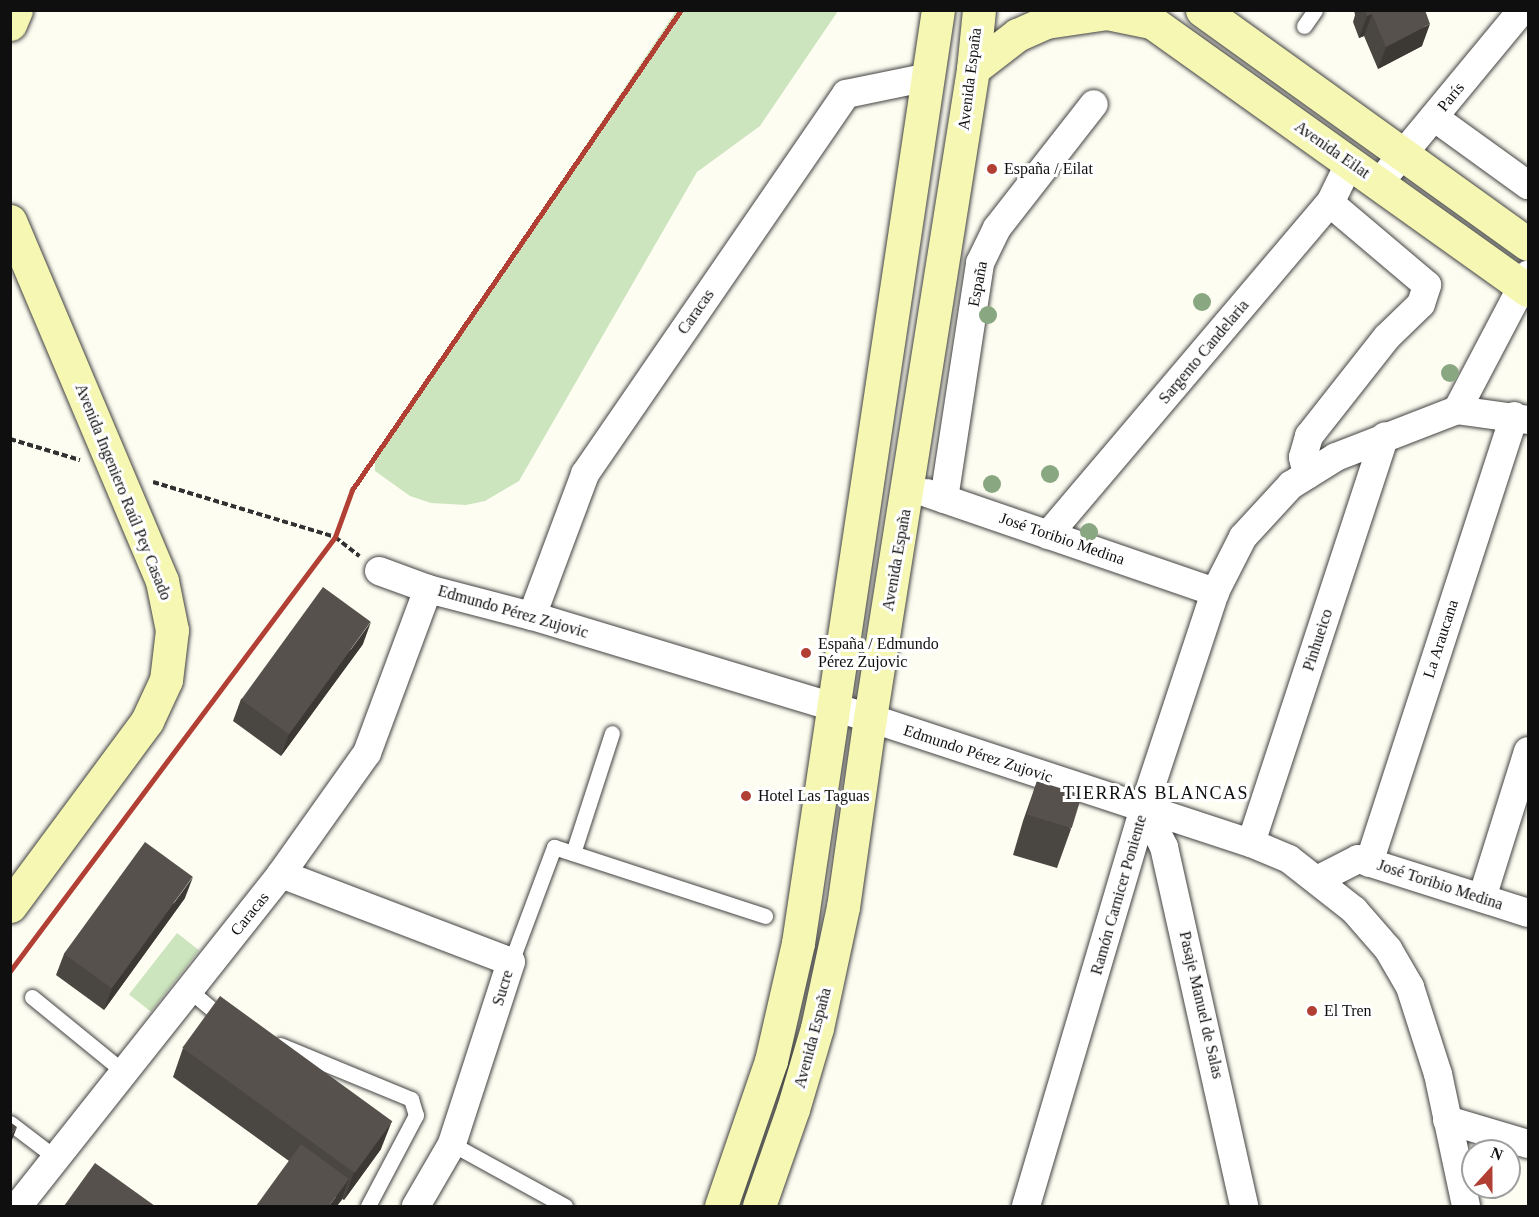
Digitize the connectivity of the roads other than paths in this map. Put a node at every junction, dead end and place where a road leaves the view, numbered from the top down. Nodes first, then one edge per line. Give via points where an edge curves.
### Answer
1 (16, 10) edge
2 (938, 10) edge
3 (979, 10) edge
4 (1202, 10) edge
5 (1315, 10) edge
6 (1522, 10) edge
7 (1143, 16) edge
8 (10, 24) edge
9 (1304, 26) dead end
10 (974, 69) junction
11 (928, 77) junction
12 (1094, 104) dead end
13 (1435, 118) junction
14 (1403, 155) junction
15 (1350, 162) junction
16 (1379, 183) junction
17 (1528, 185) edge
18 (1330, 203) junction
19 (10, 221) edge
20 (1528, 244) edge
21 (1527, 283) edge
22 (1457, 410) junction
23 (1521, 418) edge
24 (1385, 436) junction
25 (1307, 475) junction
26 (909, 486) junction
27 (944, 499) junction
28 (1048, 535) junction
29 (379, 571) road end
30 (428, 589) junction
31 (1215, 592) junction
32 (532, 616) junction
33 (834, 708) junction
34 (870, 718) junction
35 (612, 733) dead end
36 (1528, 751) edge
37 (1144, 807) junction
38 (1251, 843) junction
39 (573, 853) junction
40 (1369, 863) junction
41 (282, 874) junction
42 (1319, 879) junction
43 (1482, 898) junction
44 (11, 905) edge
45 (1528, 913) edge
46 (765, 916) dead end
47 (511, 962) junction
48 (189, 990) junction
49 (32, 997) dead end
50 (242, 1029) edge
51 (263, 1038) edge
52 (124, 1072) junction
53 (1447, 1120) junction
54 (10, 1123) edge
55 (452, 1144) junction
56 (1528, 1144) edge
57 (56, 1158) junction
58 (422, 1204) edge
59 (18, 1206) edge
60 (368, 1206) edge
61 (566, 1206) edge
62 (721, 1206) edge
63 (759, 1206) edge
64 (1026, 1206) edge
65 (1244, 1206) edge
66 (1466, 1206) edge

1 - 8 street
2 - 11 street
3 - 10 street, Avenida España
4 - 14 street
5 - 9 lane
6 - 13 street, París
7 - 10 street via 1107,13 1046,22 1017,35
7 - 15 street, Avenida Eilat
10 - 26 street, Avenida España
11 - 32 street, Caracas via 846,94 585,474
11 - 33 street
12 - 27 street, España via 997,228 980,263
13 - 14 street, París
13 - 17 street
14 - 16 street, París
14 - 20 street
15 - 16 street, Avenida Eilat
15 - 18 street, Sargento Candelaria
16 - 21 street, Avenida Eilat
18 - 25 street via 1427,285 1420,304 1388,337 1309,436 1303,458
18 - 28 street, Sargento Candelaria
19 - 44 street, Avenida Ingeniero Raúl Pey Casado via 116,471 169,605 172,630 166,680 147,721
21 - 22 street
22 - 23 street
22 - 24 street, Ramón Carnicer Poniente
23 - 40 street, La Araucana
24 - 25 street, Ramón Carnicer Poniente
24 - 38 street, Pinhueico
25 - 31 street, Ramón Carnicer Poniente via 1291,485 1243,537
26 - 27 street, José Toribio Medina
26 - 34 street, Avenida España
27 - 28 street, José Toribio Medina
28 - 31 street, José Toribio Medina
29 - 30 street, Edmundo Pérez Zujovic
30 - 32 street, Edmundo Pérez Zujovic
30 - 41 street, Caracas via 367,753
31 - 37 street, Ramón Carnicer Poniente
32 - 33 street, Edmundo Pérez Zujovic
33 - 34 street, Edmundo Pérez Zujovic
33 - 62 street via 790,985 759,1101
34 - 37 street, Edmundo Pérez Zujovic
34 - 63 street, Avenida España via 835,949 793,1109
35 - 39 lane
36 - 43 street
37 - 38 street, Edmundo Pérez Zujovic
37 - 64 street, Ramón Carnicer Poniente
37 - 65 street, Pasaje Manuel de Salas via 1164,847
38 - 42 street, Edmundo Pérez Zujovic via 1288,859
39 - 46 lane
39 - 47 lane via 554,847
40 - 42 street, José Toribio Medina via 1358,859
40 - 43 street, José Toribio Medina
41 - 47 street, Sucre
41 - 48 street, Caracas
42 - 53 street, Edmundo Pérez Zujovic via 1360,917 1405,977 1426,1033
43 - 45 street, José Toribio Medina
47 - 55 street, Sucre
48 - 50 lane
48 - 52 street, Caracas
49 - 52 lane
51 - 60 lane via 411,1099 416,1115
52 - 57 street, Caracas
53 - 56 street
53 - 66 street, Edmundo Pérez Zujovic
54 - 57 lane
55 - 58 street, Sucre
55 - 61 lane
57 - 59 street, Caracas

